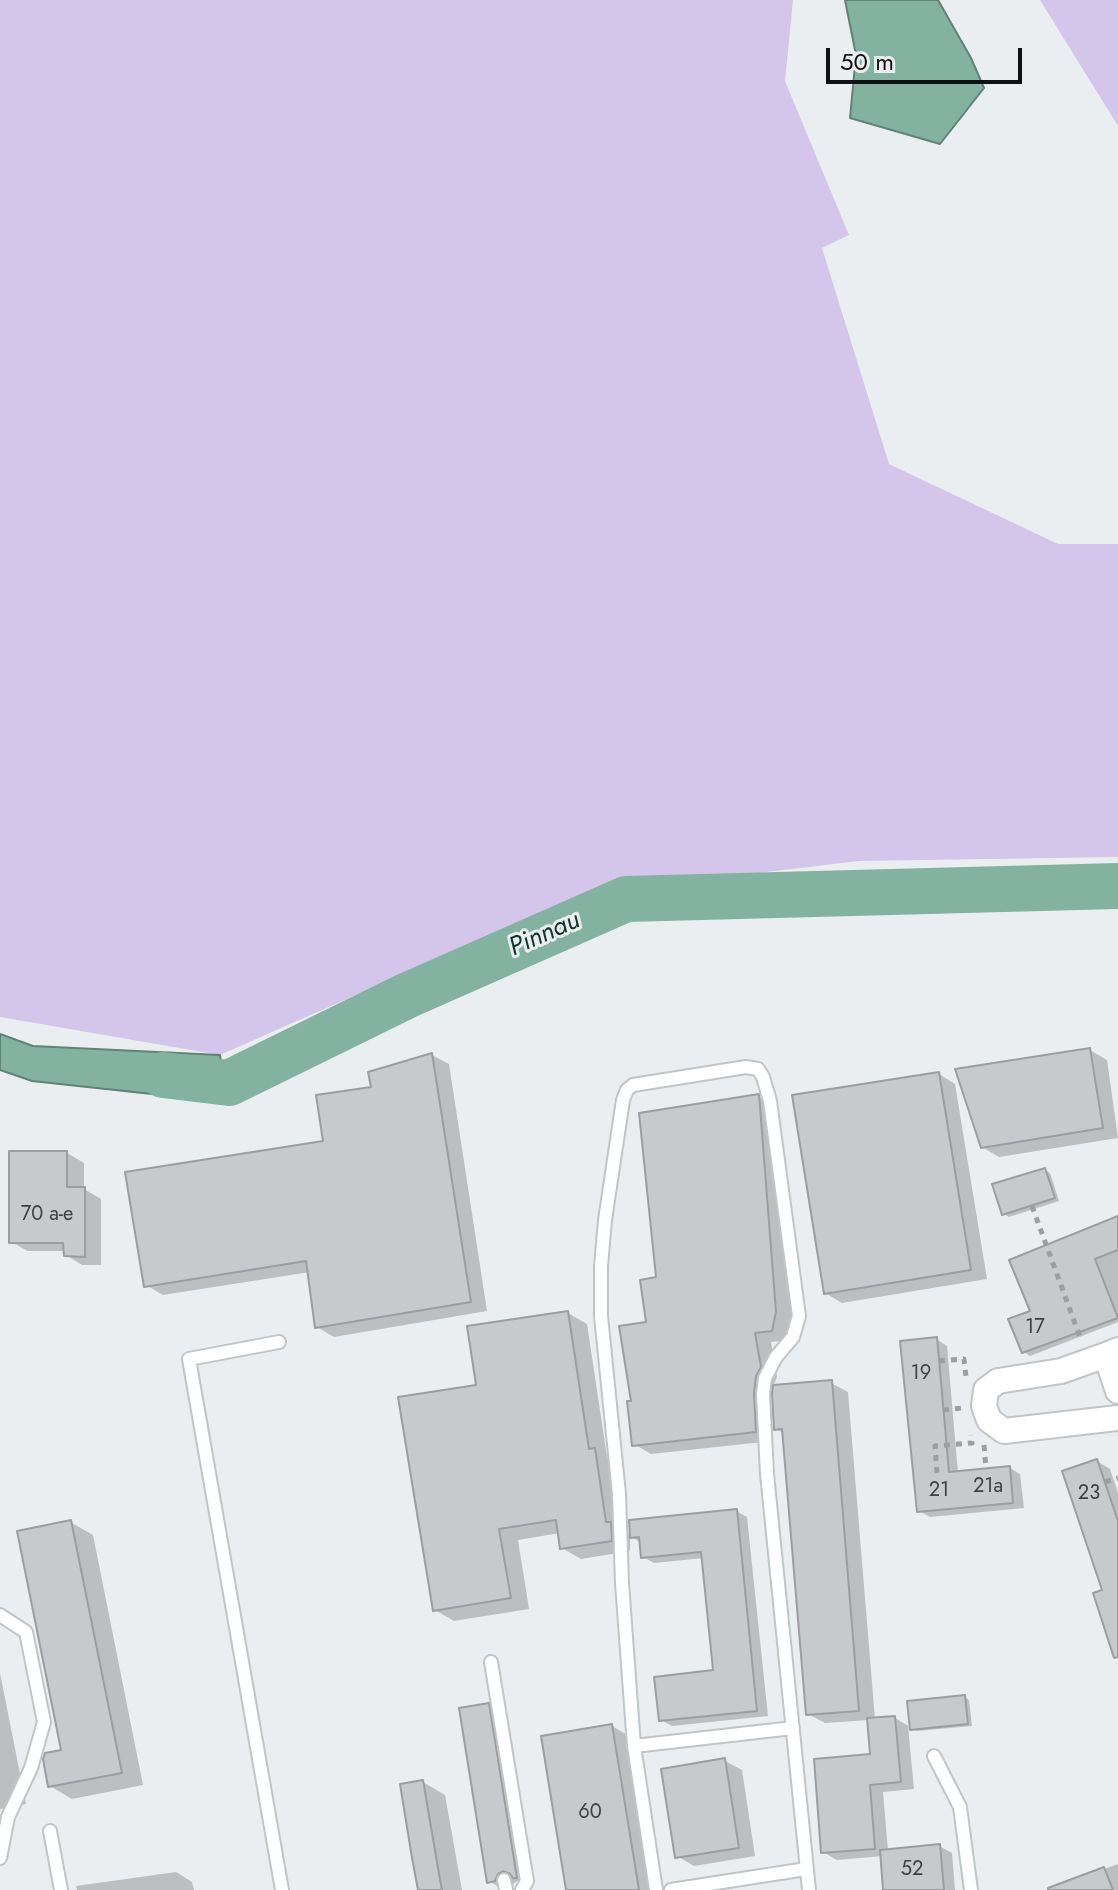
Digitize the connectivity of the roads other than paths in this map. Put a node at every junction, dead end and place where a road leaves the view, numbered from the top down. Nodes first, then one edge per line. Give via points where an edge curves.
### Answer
1 (279, 1342) dead end
2 (1104, 1356) edge
3 (1118, 1391) edge
4 (1118, 1418) edge
5 (0, 1615) edge
6 (491, 1662) dead end
7 (793, 1728) junction
8 (634, 1746) junction
9 (934, 1756) dead end
10 (50, 1831) dead end
11 (0, 1858) edge
12 (806, 1869) junction
13 (61, 1890) edge
14 (282, 1890) edge
15 (522, 1890) edge
16 (656, 1890) edge
17 (671, 1890) edge
18 (809, 1890) edge
19 (971, 1890) edge

1 - 14 lane via 189,1359
2 - 3 street
2 - 4 street via 1061,1371 998,1381 986,1390 984,1406 989,1420 1004,1431
5 - 11 lane via 26,1632 44,1722 31,1768 8,1817
6 - 15 lane via 527,1881
7 - 8 lane
7 - 8 lane via 763,1394 765,1378 793,1337 799,1316 770,1101 758,1069 746,1067 633,1085 623,1100 605,1220 601,1316 619,1494
7 - 12 lane
8 - 16 lane
9 - 19 lane via 960,1807
10 - 13 lane
12 - 17 lane
12 - 18 lane

